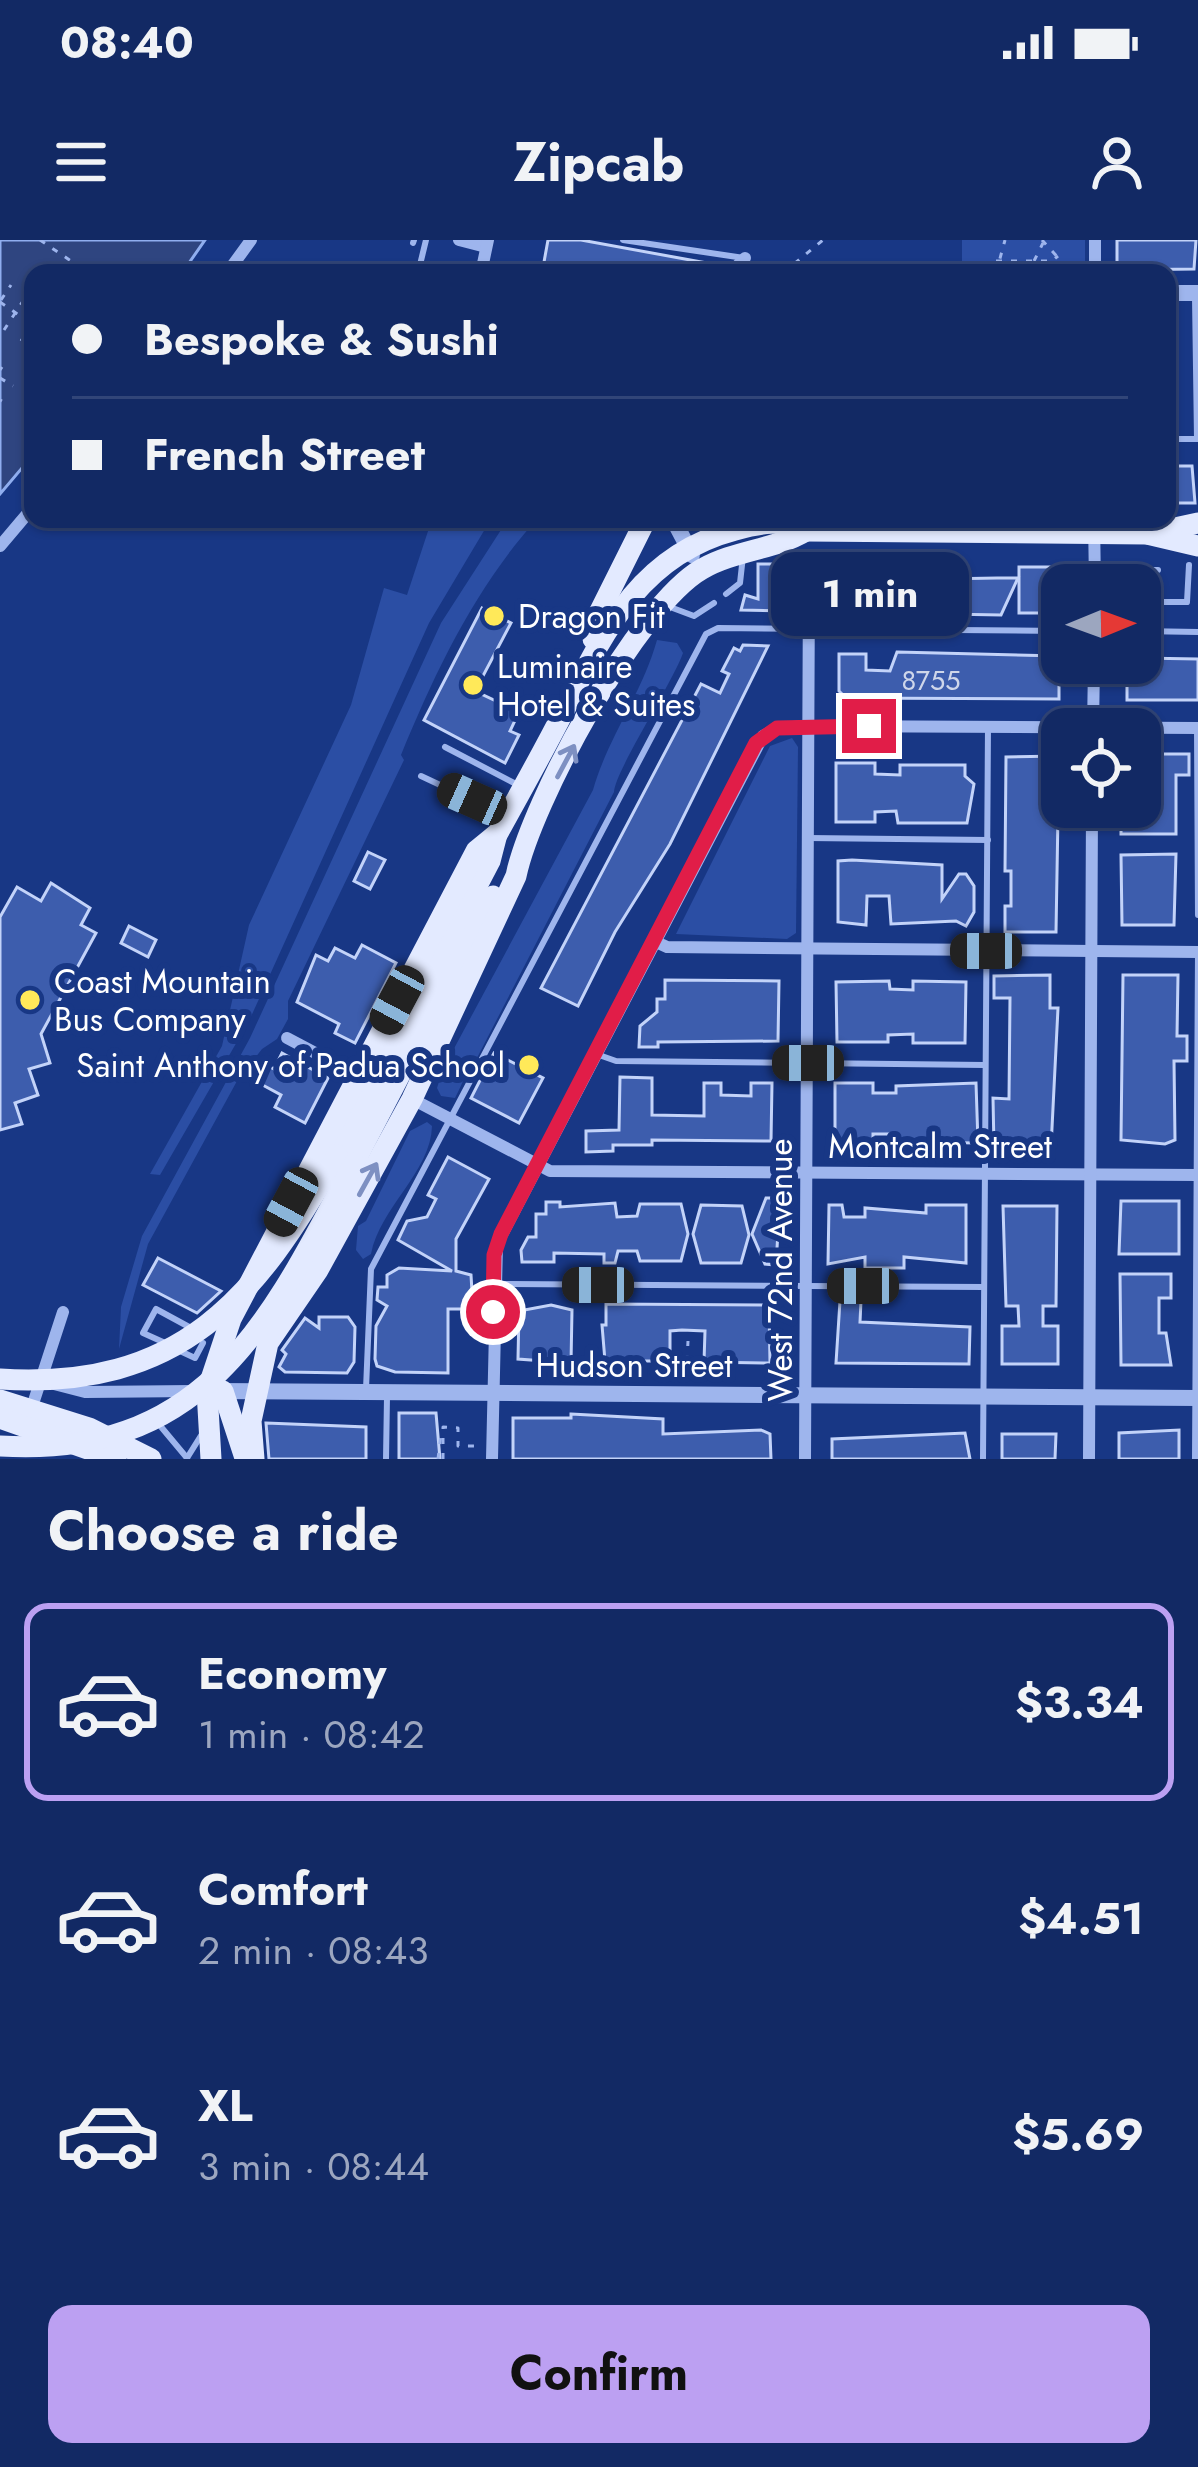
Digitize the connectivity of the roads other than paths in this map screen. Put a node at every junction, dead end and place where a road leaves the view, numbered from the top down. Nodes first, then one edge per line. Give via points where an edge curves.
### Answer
1 (458, 240) edge
2 (623, 240) edge
3 (487, 243) edge
4 (745, 258) joint
5 (739, 264) edge
6 (1197, 293) edge
7 (1198, 439) edge
8 (24, 517) edge
9 (642, 528) edge
10 (678, 528) edge
11 (745, 528) edge
12 (798, 528) edge
13 (999, 528) edge
14 (1095, 528) edge
15 (1108, 528) edge
16 (1175, 528) edge
17 (806, 532) junction
18 (1147, 534) junction
19 (0, 545) edge
20 (687, 547) junction
21 (743, 552) junction
22 (1189, 563) edge
23 (1094, 564) edge
24 (699, 570) junction
25 (809, 578) dead end
26 (726, 593) dead end
27 (714, 602) dead end
28 (1163, 602) dead end
29 (661, 604) junction
30 (809, 628) junction
31 (1041, 631) edge
32 (1161, 631) edge
33 (1198, 632) edge
34 (591, 657) junction
35 (809, 726) junction
36 (988, 727) junction
37 (1041, 728) edge
38 (1161, 728) edge
39 (1197, 728) edge
40 (445, 747) dead end
41 (421, 776) dead end
42 (523, 788) junction
43 (502, 825) junction
44 (1092, 828) edge
45 (808, 838) junction
46 (988, 840) junction
47 (1197, 840) edge
48 (523, 843) junction
49 (1198, 915) edge
50 (656, 942) junction
51 (808, 950) junction
52 (986, 951) junction
53 (1091, 952) junction
54 (1198, 953) edge
55 (287, 1038) dead end
56 (596, 1053) junction
57 (808, 1063) junction
58 (985, 1065) junction
59 (1197, 1066) edge
60 (357, 1075) junction
61 (412, 1099) junction
62 (450, 1118) junction
63 (345, 1159) junction
64 (536, 1165) junction
65 (807, 1173) junction
66 (986, 1173) junction
67 (1090, 1174) junction
68 (1197, 1174) edge
69 (268, 1244) junction
70 (318, 1270) junction
71 (494, 1284) junction
72 (806, 1286) junction
73 (984, 1287) junction
74 (1197, 1290) edge
75 (63, 1312) dead end
76 (143, 1333) junction
77 (211, 1346) junction
78 (0, 1374) edge
79 (40, 1380) junction
80 (136, 1391) junction
81 (215, 1391) junction
82 (256, 1392) junction
83 (366, 1393) junction
84 (387, 1393) junction
85 (493, 1394) junction
86 (806, 1396) junction
87 (983, 1397) junction
88 (1089, 1398) junction
89 (1196, 1398) edge
90 (0, 1400) edge
91 (0, 1418) edge
92 (208, 1426) junction
93 (9, 1453) edge
94 (187, 1458) edge
95 (116, 1459) edge
96 (151, 1459) edge
97 (211, 1459) edge
98 (250, 1459) edge
99 (386, 1459) edge
100 (492, 1459) edge
101 (805, 1459) edge
102 (982, 1459) edge
103 (1089, 1459) edge
104 (1195, 1459) edge

1 - 3 street
2 - 4 lane
4 - 5 street
6 - 7 lane
8 - 19 street
9 - 34 main road via 594,623
10 - 20 street
11 - 20 main road
12 - 17 main road
13 - 17 main road
14 - 23 street
15 - 18 main road
16 - 18 main road
17 - 21 main road
18 - 22 main road
20 - 24 street
20 - 34 main road via 640,582
21 - 24 main road
21 - 26 lane via 740,583
22 - 28 lane via 1186,602
24 - 29 main road
25 - 30 street, West 72nd Avenue
27 - 29 lane via 694,616
48 -> 29 main road via 610,679
30 - 31 lane
30 - 35 street, West 72nd Avenue
30 - 62 lane via 706,634
32 - 33 lane
34 - 42 main road
35 - 36 street
35 - 45 street, West 72nd Avenue
35 - 50 street via 777,728 756,743
36 - 37 street
36 - 46 lane
38 - 39 street
39 - 47 lane
40 - 42 lane
41 - 43 lane
42 - 43 main road
43 - 60 main road via 476,851
43 - 63 main road
44 - 53 street
45 - 46 lane
45 - 51 street, West 72nd Avenue
46 - 52 lane
47 - 49 lane
48 - 61 main road via 507,897
48 - 63 main road
50 - 51 street
50 - 56 street
51 - 52 street
51 - 57 street, West 72nd Avenue
52 - 53 street
52 - 58 lane
53 - 54 street
53 - 67 street
54 - 59 lane
55 - 60 street
56 - 57 lane via 616,1061
56 - 64 street
57 - 58 lane
57 - 65 street, West 72nd Avenue
58 - 66 lane
59 - 68 lane
60 - 69 main road
61 - 62 street, Montcalm Street
70 -> 61 main road
62 - 64 street, Montcalm Street
62 - 83 lane via 371,1269
63 - 78 main road, bridge via 243,1296 195,1334 88,1376
63 - 93 main road, bridge via 268,1322 210,1386 164,1417 106,1439
64 - 65 street, Montcalm Street via 550,1172
64 - 71 street via 497,1244
65 - 66 street, Montcalm Street
65 - 72 street, West 72nd Avenue
66 - 67 street, Montcalm Street
66 - 73 lane
67 - 68 street, Montcalm Street
67 - 88 street
68 - 74 lane
69 - 70 street
69 - 77 main road
70 - 82 main road via 268,1343
71 - 72 lane
71 - 85 street
72 - 73 lane
72 - 86 street, West 72nd Avenue
73 - 87 lane
74 - 89 lane
75 - 79 street
76 - 77 lane via 195,1358
76 - 77 lane via 155,1309
76 - 80 lane
77 - 81 main road
78 - 79 street, Hudson Street
79 - 80 street, Hudson Street via 85,1392
79 - 93 street
80 - 81 street, Hudson Street
80 - 94 lane
81 - 82 street, Hudson Street
81 - 92 main road
81 - 98 main road
82 - 83 street, Hudson Street
82 - 98 main road
83 - 84 street, Hudson Street
84 - 85 street, Hudson Street
84 - 99 lane
85 - 86 street, Hudson Street
85 - 100 street
86 - 87 street, Hudson Street
86 - 101 street, West 72nd Avenue
87 - 88 street, Hudson Street
87 - 102 lane
88 - 89 street, Hudson Street
88 - 103 street
89 - 104 lane
90 - 96 main road, bridge via 89,1428
91 - 95 main road, bridge
92 - 94 lane
92 - 97 main road

